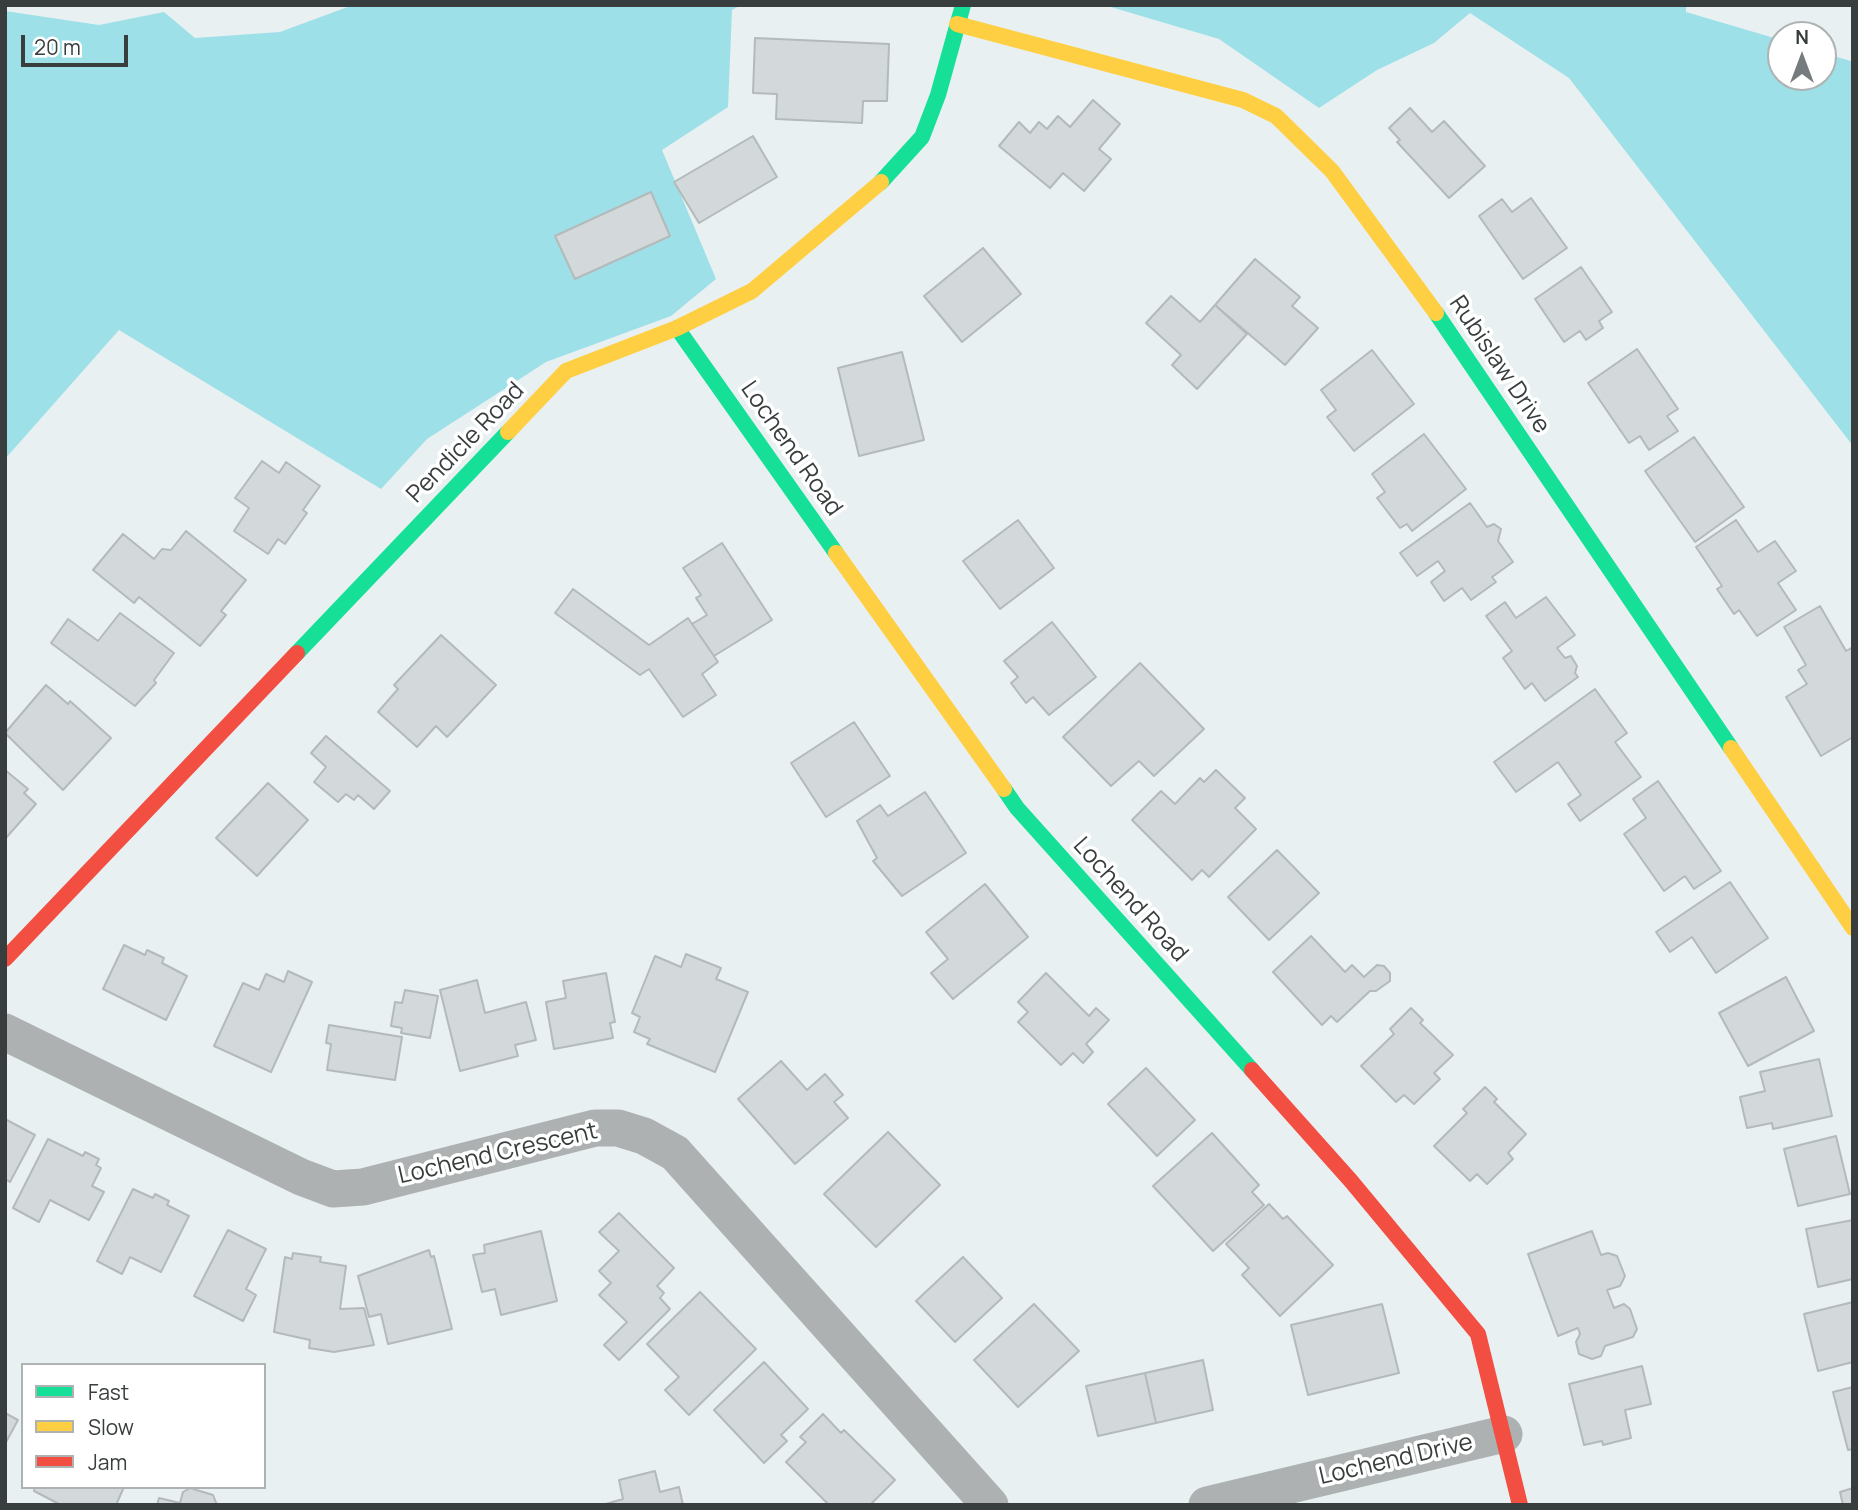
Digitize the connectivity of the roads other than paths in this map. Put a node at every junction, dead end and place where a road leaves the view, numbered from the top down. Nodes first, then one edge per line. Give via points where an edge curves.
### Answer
1 (963, 5) edge
2 (957, 24) junction
3 (677, 328) junction
4 (1853, 928) edge
5 (5, 959) edge
6 (5, 1032) edge
7 (1504, 1434) junction
8 (990, 1505) edge
9 (1207, 1505) edge
10 (1520, 1505) edge

1 - 2 street, Pendicle Road
2 - 3 street, Pendicle Road via 922,137 892,173 752,291
2 - 4 street, Rubislaw Drive via 1243,100 1276,116 1332,171 1438,315
3 - 5 street, Pendicle Road via 566,372
3 - 7 street, Lochend Road via 1017,808 1350,1181 1478,1334
6 - 8 street, Lochend Crescent via 333,1189 363,1187 595,1128 618,1128 644,1136 675,1153
7 - 9 street, Lochend Drive
7 - 10 street, Lochend Road

